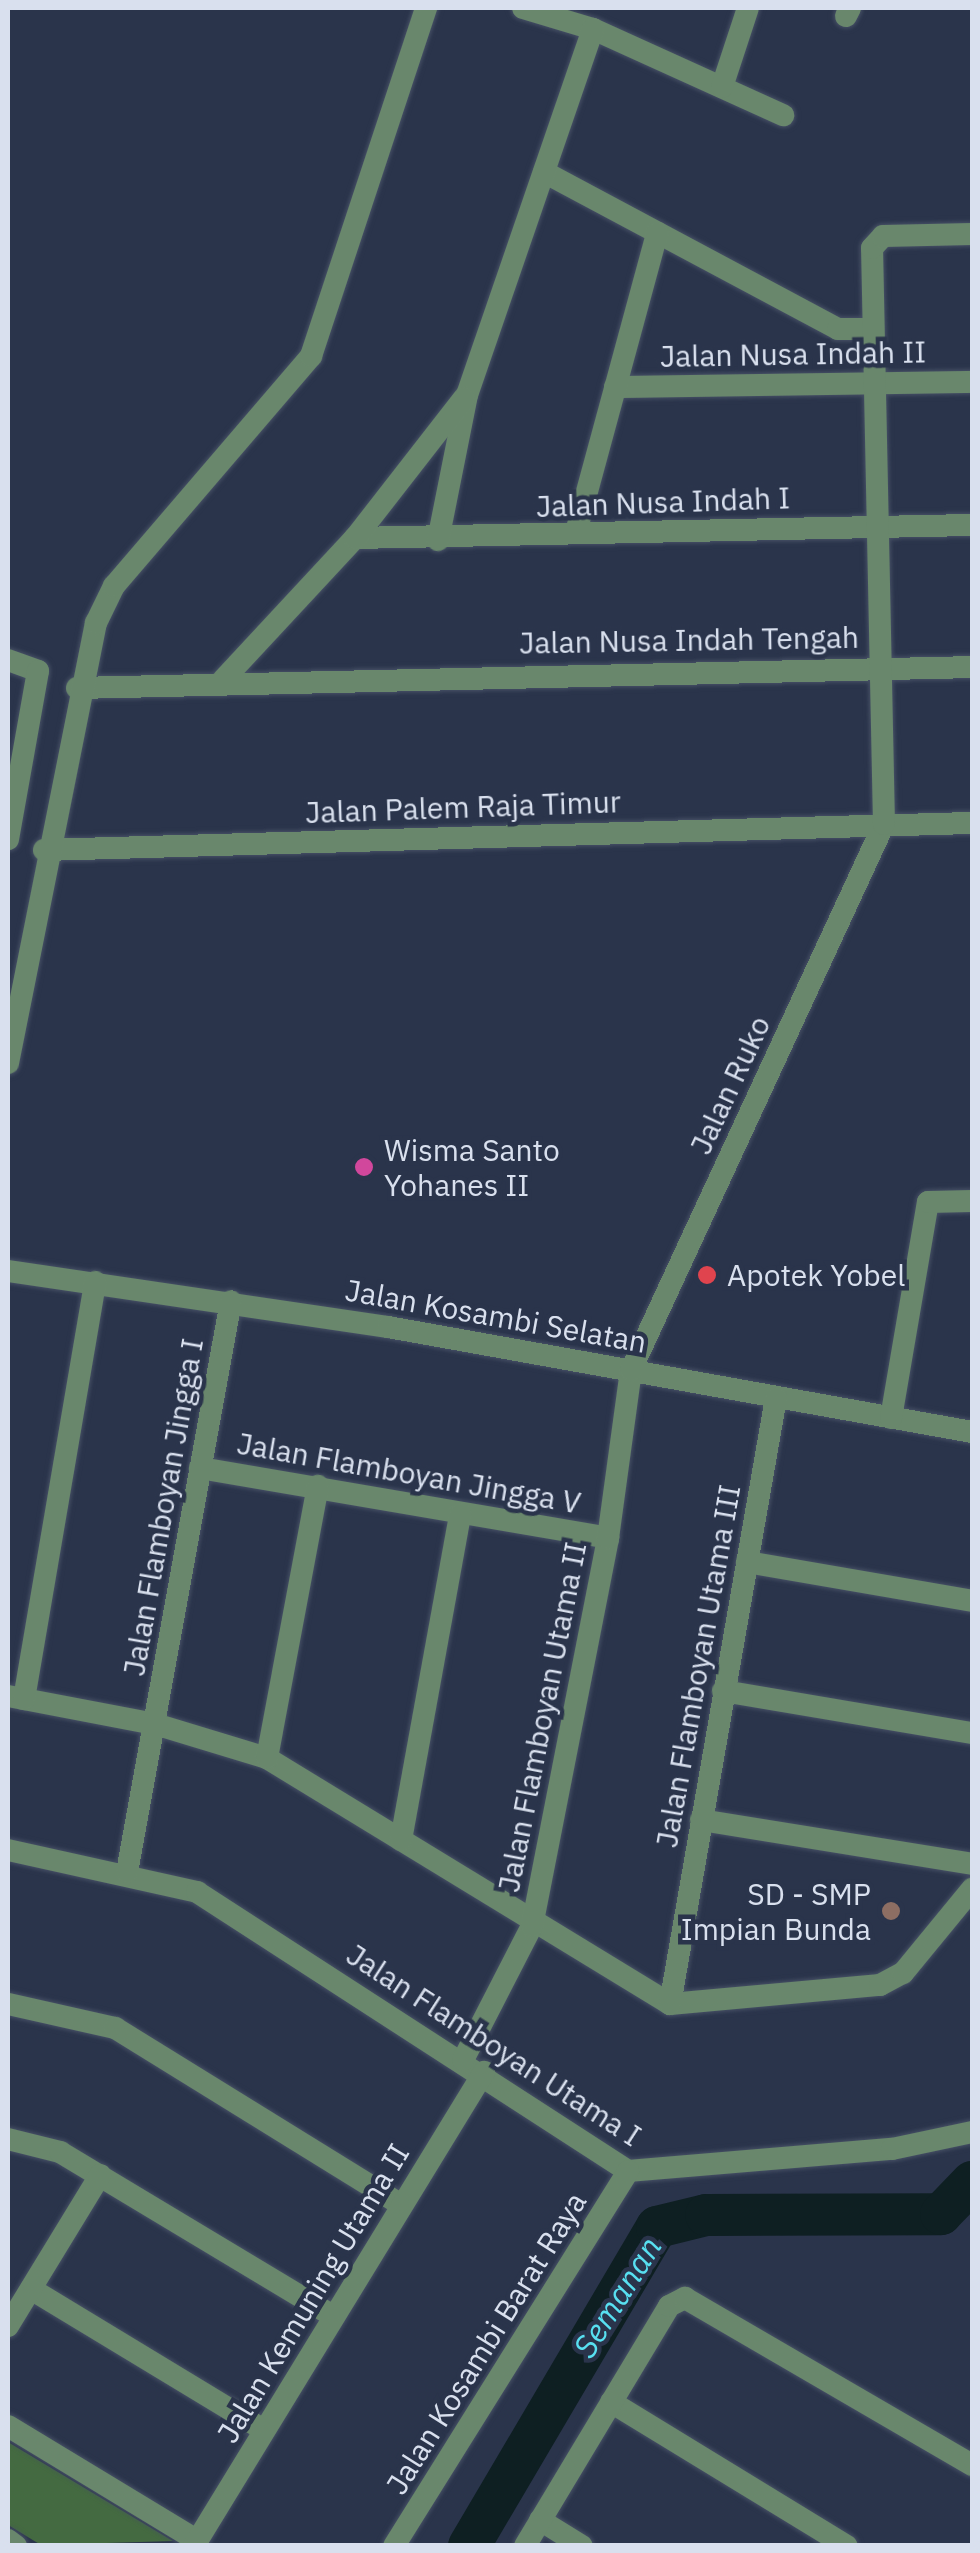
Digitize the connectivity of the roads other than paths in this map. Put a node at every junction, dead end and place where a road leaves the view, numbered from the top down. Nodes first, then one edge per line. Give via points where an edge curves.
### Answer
1 (426, 8) edge
2 (524, 8) edge
3 (748, 8) edge
4 (593, 28) junction
5 (722, 87) junction
6 (783, 114) dead end
7 (544, 172) junction
8 (658, 233) junction
9 (972, 234) edge
10 (873, 329) junction
11 (972, 382) edge
12 (875, 384) junction
13 (615, 386) junction
14 (467, 395) junction
15 (972, 525) edge
16 (878, 526) junction
17 (576, 532) junction
18 (355, 538) junction
19 (438, 540) junction
20 (8, 660) edge
21 (881, 666) junction
22 (972, 667) edge
23 (223, 680) junction
24 (77, 688) junction
25 (884, 824) junction
26 (972, 824) edge
27 (8, 839) edge
28 (44, 850) junction
29 (8, 1063) edge
30 (972, 1201) edge
31 (8, 1271) edge
32 (95, 1282) junction
33 (231, 1301) junction
34 (630, 1370) junction
35 (776, 1398) junction
36 (891, 1418) junction
37 (972, 1432) edge
38 (200, 1468) junction
39 (318, 1486) junction
40 (460, 1514) junction
41 (608, 1538) junction
42 (747, 1562) junction
43 (972, 1601) edge
44 (723, 1691) junction
45 (16, 1698) edge
46 (155, 1724) junction
47 (972, 1733) edge
48 (267, 1758) junction
49 (701, 1820) junction
50 (401, 1840) junction
51 (8, 1854) edge
52 (972, 1864) edge
53 (127, 1872) junction
54 (972, 1889) edge
55 (532, 1926) junction
56 (8, 2004) edge
57 (670, 2004) junction
58 (463, 2060) junction
59 (484, 2072) junction
60 (972, 2132) edge
61 (8, 2139) edge
62 (628, 2172) junction
63 (100, 2175) junction
64 (400, 2204) junction
65 (30, 2289) junction
66 (333, 2316) junction
67 (8, 2326) edge
68 (611, 2402) junction
69 (8, 2426) edge
70 (264, 2430) junction
71 (972, 2465) edge
72 (540, 2520) junction
73 (8, 2540) edge
74 (196, 2543) edge
75 (16, 2546) edge
76 (394, 2546) edge
77 (525, 2546) edge
78 (582, 2546) edge
79 (847, 2546) edge

1 - 24 street via 311,356 114,586
2 - 4 street
3 - 5 street
4 - 5 street
4 - 7 street
5 - 6 street
7 - 8 street
7 - 14 street
8 - 10 street via 838,329
8 - 13 street
9 - 10 street via 877,238
10 - 12 street
11 - 12 street, Jalan Nusa Indah II
12 - 13 street, Jalan Nusa Indah II
12 - 16 street
13 - 17 street
14 - 18 street
14 - 19 street
15 - 16 street, Jalan Nusa Indah I
16 - 17 street, Jalan Nusa Indah I
16 - 21 street
17 - 19 street, Jalan Nusa Indah I
18 - 19 street, Jalan Nusa Indah I
18 - 23 street
20 - 27 street via 38,671
21 - 22 street, Jalan Nusa Indah Tengah
21 - 23 street, Jalan Nusa Indah Tengah
21 - 25 street
23 - 24 street, Jalan Nusa Indah Tengah
24 - 28 street
25 - 26 street, Jalan Palem Raja Timur
25 - 28 street, Jalan Palem Raja Timur
25 - 34 street, Jalan Ruko
28 - 29 street
30 - 36 street via 928,1202
31 - 32 street, Jalan Kosambi Selatan
32 - 33 street, Jalan Kosambi Selatan
32 - 45 street
33 - 34 street, Jalan Kosambi Selatan
33 - 38 street, Jalan Flamboyan Jingga I
34 - 35 street, Jalan Kosambi Selatan
34 - 41 street, Jalan Flamboyan Utama II
35 - 36 street, Jalan Kosambi Selatan
35 - 42 street, Jalan Flamboyan Utama III
36 - 37 street, Jalan Kosambi Selatan
38 - 39 street, Jalan Flamboyan Jingga V
38 - 46 street, Jalan Flamboyan Jingga I
39 - 40 street, Jalan Flamboyan Jingga V
39 - 48 street
40 - 41 street, Jalan Flamboyan Jingga V
40 - 50 street
41 - 55 street, Jalan Flamboyan Utama II
42 - 43 street
42 - 44 street, Jalan Flamboyan Utama III
44 - 47 street
44 - 49 street, Jalan Flamboyan Utama III
45 - 46 street, Jalan Flamboyan Jingga I
46 - 48 street
46 - 53 street, Jalan Flamboyan Jingga I
48 - 50 street
49 - 52 street
49 - 57 street, Jalan Flamboyan Utama III
50 - 55 street
51 - 53 street, Jalan Flamboyan Utama I
53 - 58 street, Jalan Flamboyan Utama I via 196,1892
54 - 57 street via 903,1973 880,1985
55 - 57 street
55 - 58 street, Jalan Flamboyan Utama II
56 - 64 street via 115,2028
58 - 59 street, Jalan Flamboyan Utama I
59 - 62 street, Jalan Flamboyan Utama I
59 - 64 street, Jalan Kemuning Utama II
60 - 62 street, Jalan Flamboyan Utama I via 892,2148
61 - 63 street via 60,2152
62 - 76 street, Jalan Kosambi Barat Raya
63 - 65 street
63 - 66 street
64 - 66 street, Jalan Kemuning Utama II
65 - 67 street
65 - 70 street
66 - 70 street, Jalan Kemuning Utama II
68 - 71 street via 669,2306 685,2298
68 - 72 street
68 - 79 street
69 - 74 street
70 - 74 street, Jalan Kemuning Utama II
72 - 77 street
72 - 78 street
73 - 75 street

